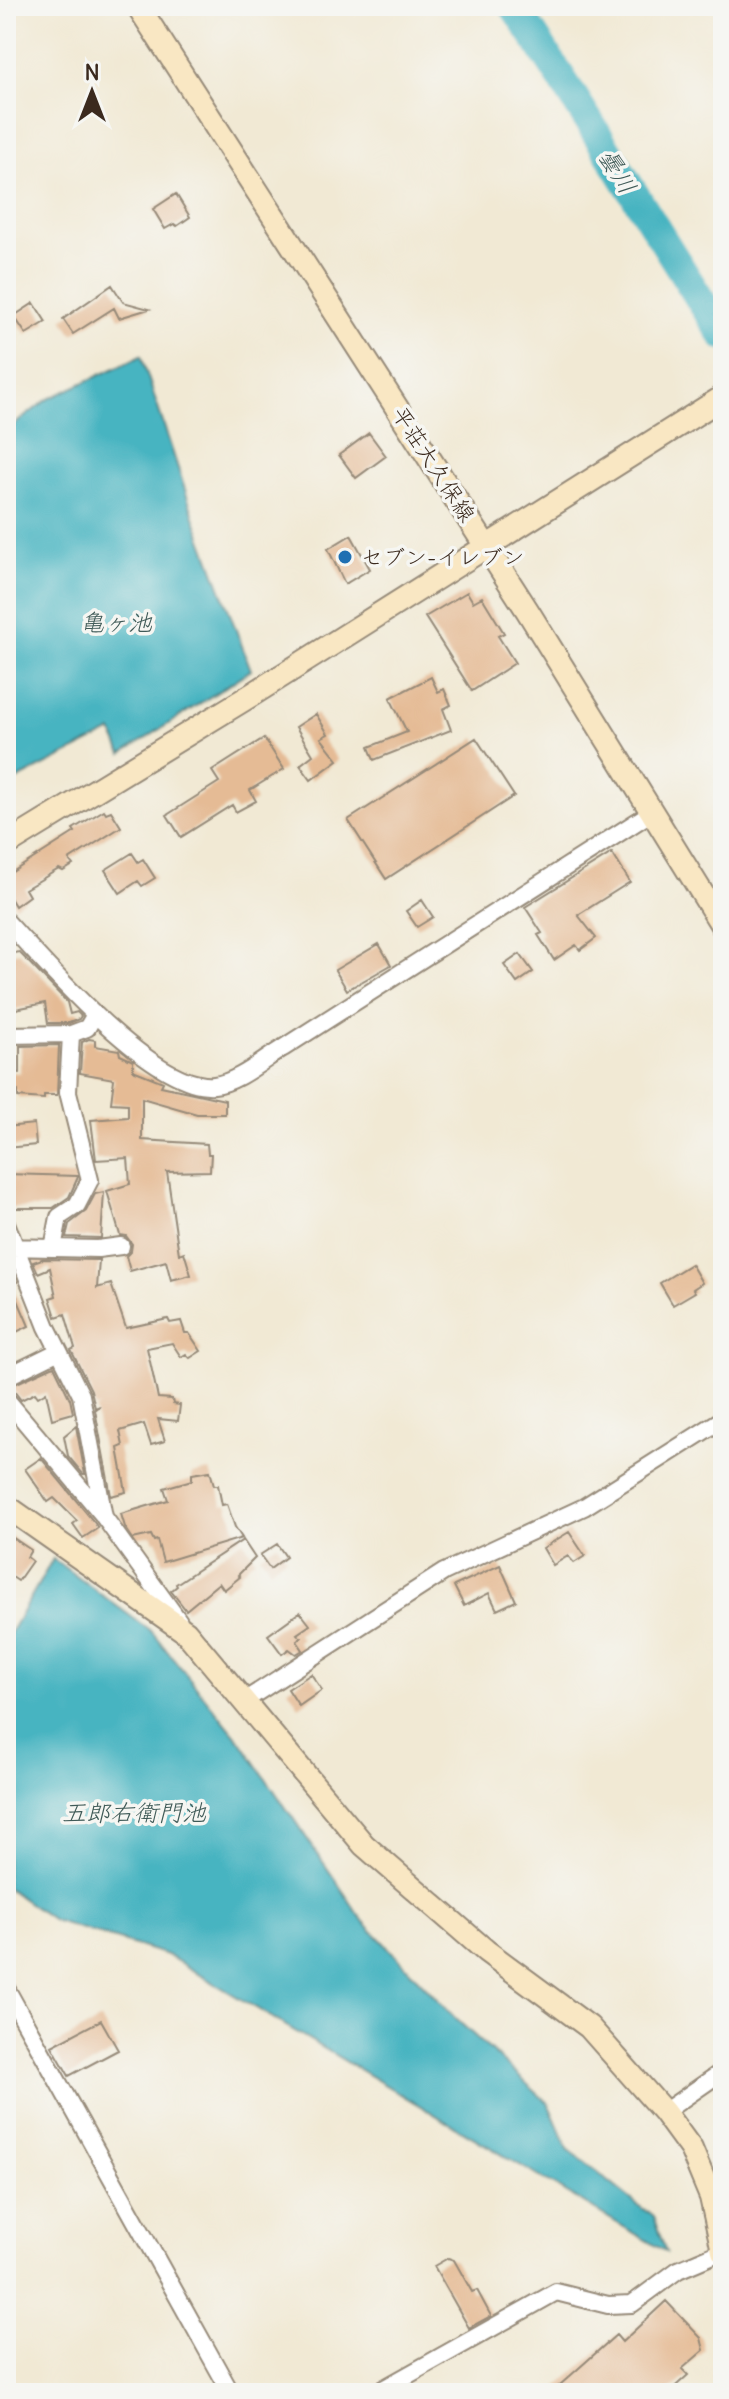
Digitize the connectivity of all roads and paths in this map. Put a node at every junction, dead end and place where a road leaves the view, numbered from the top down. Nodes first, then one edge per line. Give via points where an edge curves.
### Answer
1 (138, 6) edge
2 (716, 401) edge
3 (487, 547) junction
4 (652, 812) junction
5 (6, 845) edge
6 (6, 921) edge
7 (723, 927) edge
8 (94, 1016) junction
9 (71, 1034) junction
10 (6, 1035) edge
11 (6, 1223) edge
12 (121, 1246) dead end
13 (10, 1247) edge
14 (53, 1248) junction
15 (59, 1351) junction
16 (6, 1377) edge
17 (6, 1399) edge
18 (723, 1419) edge
19 (6, 1506) edge
20 (104, 1517) junction
21 (186, 1632) junction
22 (244, 1701) junction
23 (6, 1988) edge
24 (723, 2071) edge
25 (664, 2112) junction
26 (717, 2203) edge
27 (723, 2251) edge
28 (231, 2393) edge
29 (376, 2393) edge

1 - 3 street, 平荘大久保線
2 - 3 street
3 - 4 street, 平荘大久保線
3 - 5 street
4 - 7 street, 平荘大久保線
4 - 8 street via 225,1083 210,1086 180,1079
6 - 8 street
8 - 9 street via 87,1028
9 - 10 street
9 - 14 street via 68,1092 90,1180 77,1205 59,1217
11 - 13 street
12 - 14 street
13 - 14 street
13 - 15 street
15 - 16 street
15 - 20 street via 81,1395
17 - 20 street
18 - 22 street via 584,1507 444,1572
19 - 21 street
20 - 21 street
21 - 22 street
22 - 25 street via 364,1845 486,1951 589,2027
23 - 28 street
24 - 25 street
25 - 26 street via 691,2149
26 - 27 street
27 - 29 street via 678,2270 632,2304 608,2305 556,2292

